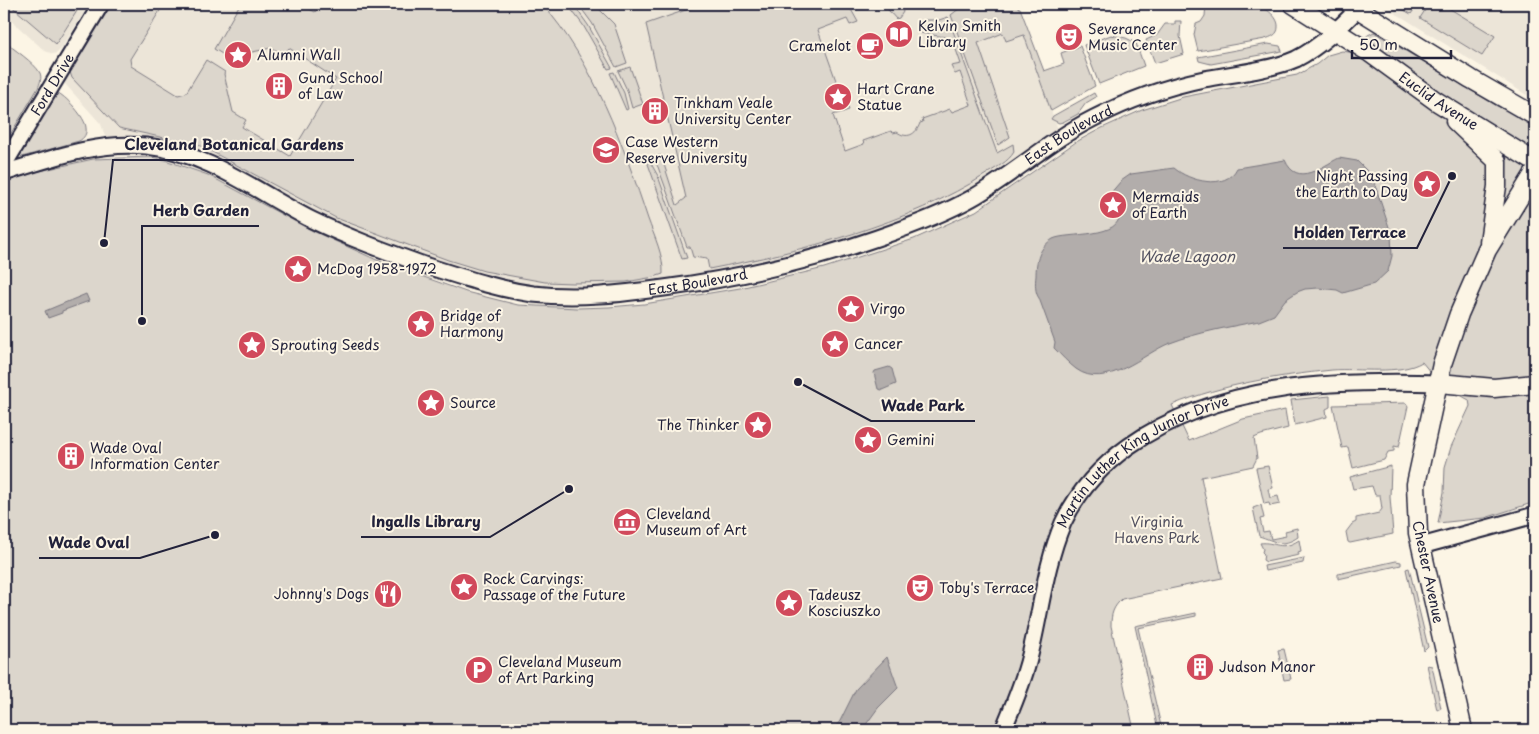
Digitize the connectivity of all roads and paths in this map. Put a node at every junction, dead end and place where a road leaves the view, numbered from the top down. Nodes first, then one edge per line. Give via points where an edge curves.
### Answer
1 (101, 4) edge
2 (1293, 4) edge
3 (1355, 6) edge
4 (1336, 30) junction
5 (1436, 101) junction
6 (1535, 116) edge
7 (1535, 162) edge
8 (4, 165) edge
9 (1535, 172) edge
10 (4, 173) edge
11 (1487, 250) junction
12 (1439, 383) junction
13 (1534, 384) edge
14 (1535, 515) edge
15 (1421, 546) junction
16 (1003, 730) edge
17 (1463, 730) edge

1 - 8 street, Ford Drive
2 - 4 main road, Euclid Avenue
3 - 4 street, East Boulevard
3 - 6 main road
4 - 5 main road, Euclid Avenue
4 - 10 street, East Boulevard via 1292,60 1161,90 1121,105 1061,137 972,198 897,231 820,256 749,274 614,295 535,294 457,276 341,233 213,166 166,149 108,146
5 - 7 main road, Euclid Avenue
5 - 11 main road via 1497,162 1497,186
9 - 11 main road
11 - 12 main road, Chester Avenue via 1459,314
12 - 13 main road via 1494,388
12 - 15 main road, Chester Avenue via 1416,484
12 - 16 street, Martin Luther King Junior Drive via 1324,384 1253,394 1185,415 1120,452 1076,500 1064,523 1051,558 1026,671
14 - 15 street
15 - 17 main road, Chester Avenue

